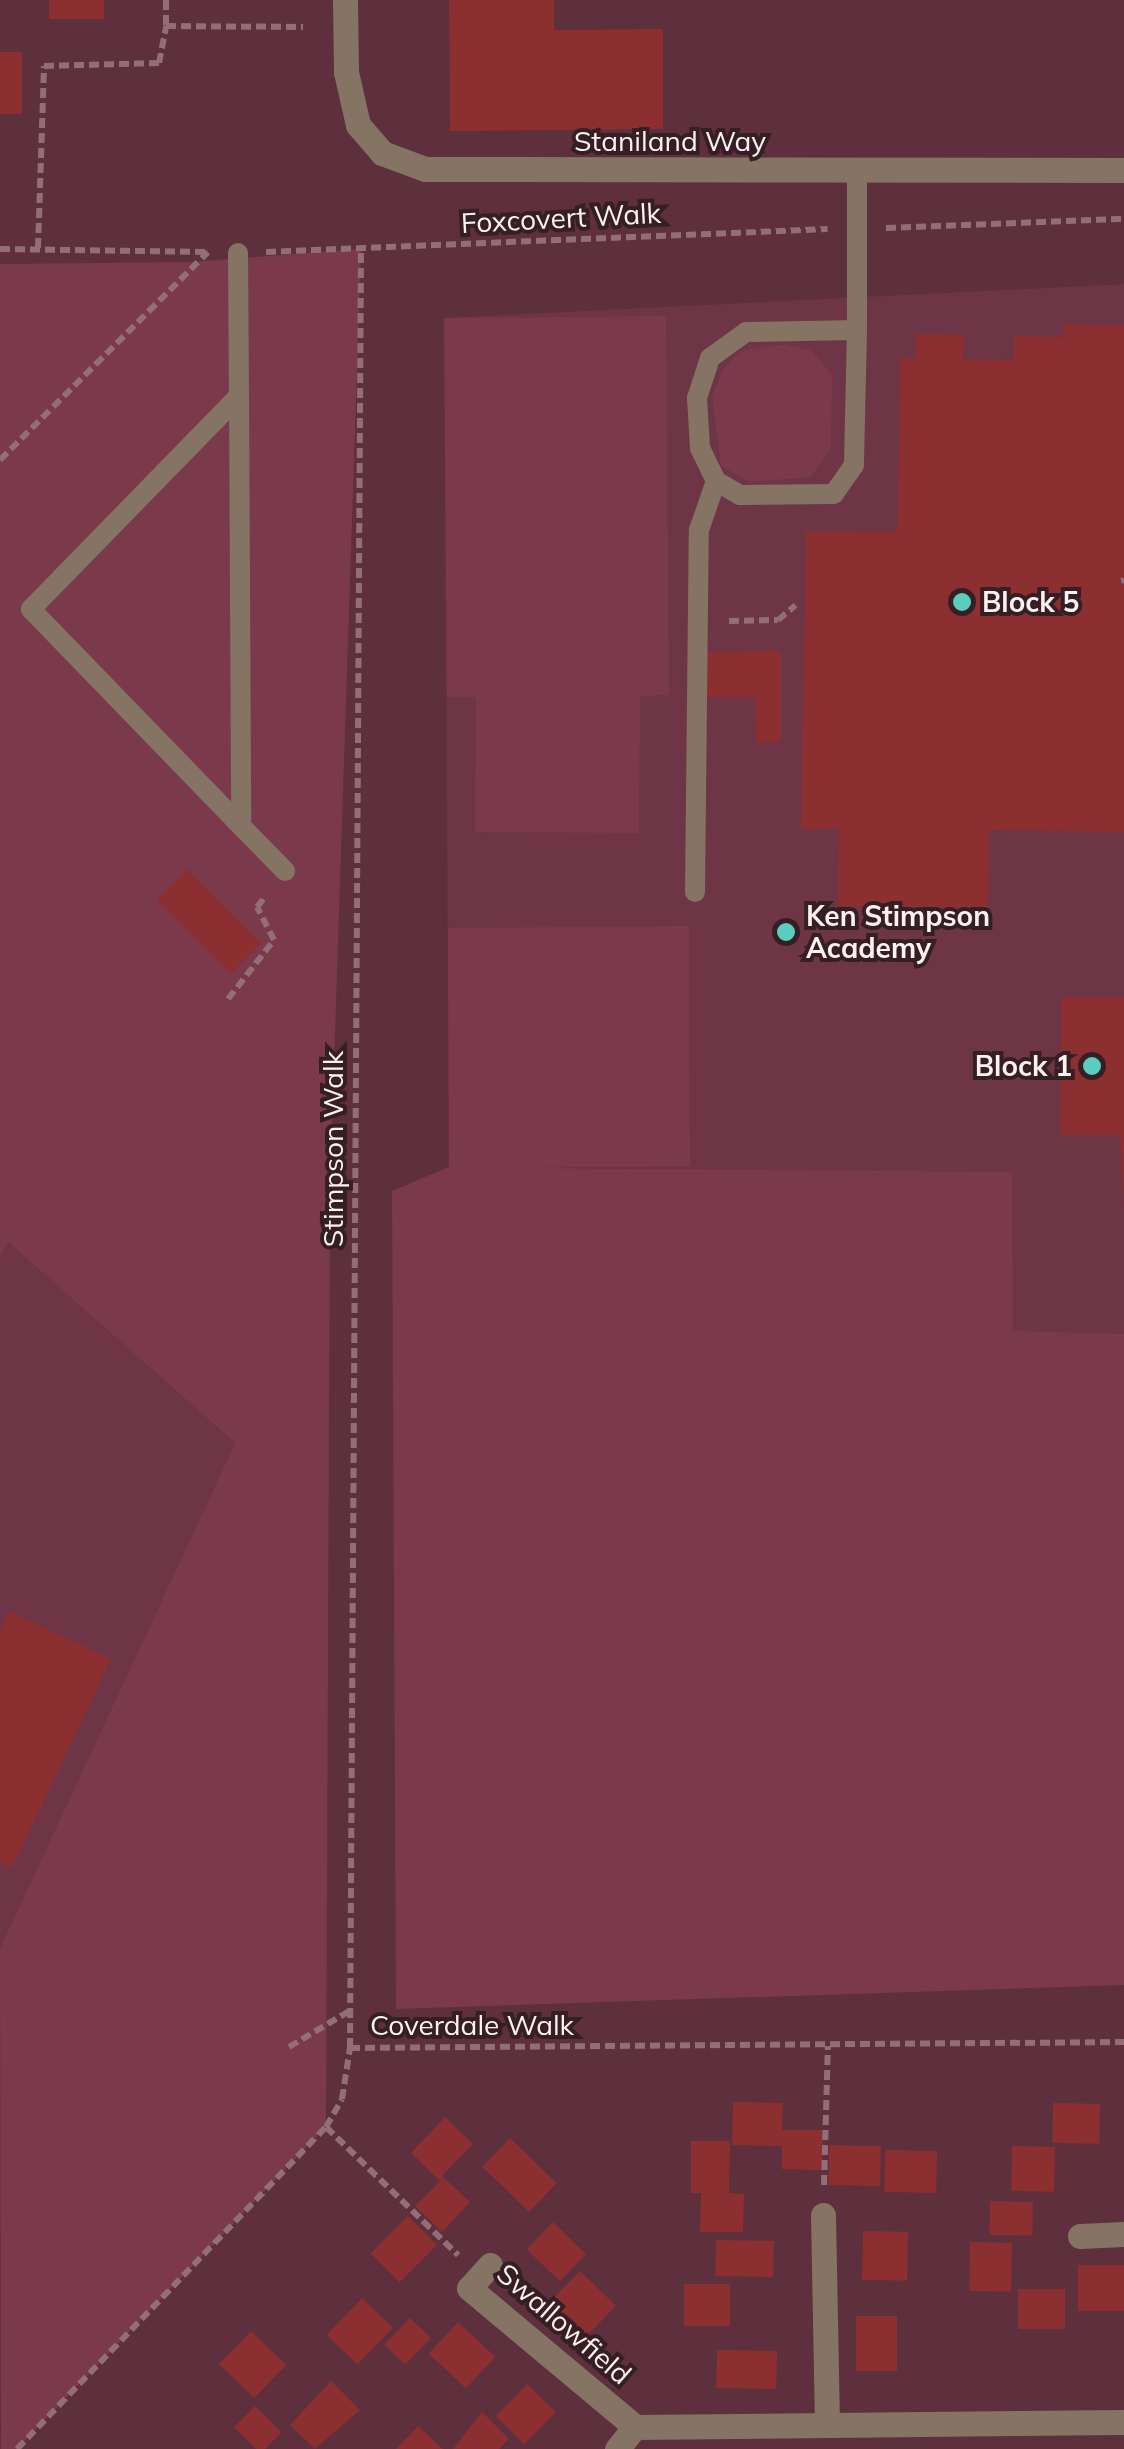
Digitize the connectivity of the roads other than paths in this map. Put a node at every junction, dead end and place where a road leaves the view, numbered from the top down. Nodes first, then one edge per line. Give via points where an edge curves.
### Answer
1 (346, 0) edge
2 (1124, 170) edge
3 (857, 171) junction
4 (238, 253) road end
5 (857, 330) junction
6 (239, 396) junction
7 (716, 482) junction
8 (241, 826) junction
9 (285, 871) road end
10 (695, 892) dead end
11 (823, 2215) road end
12 (1124, 2234) edge
13 (1080, 2236) dead end
14 (484, 2271) road end
15 (827, 2422) junction
16 (1124, 2422) edge
17 (635, 2427) junction
18 (902, 2439) edge
19 (617, 2449) edge

1 - 3 street, Staniland Way via 346,72 358,126 382,153 424,169
2 - 3 street, Staniland Way
3 - 5 lane
4 - 6 lane
5 - 7 lane via 746,332 710,358 698,398 699,432
5 - 7 lane via 854,466 834,494 740,495
6 - 8 lane
6 - 8 lane via 30,609
7 - 10 lane via 699,530
8 - 9 lane
11 - 15 street
12 - 13 street
14 - 17 street, Swallowfield via 470,2288
15 - 17 street, Swallowfield
15 - 18 street, Swallowfield
16 - 18 street, Swallowfield
17 - 19 street, Swallowfield

